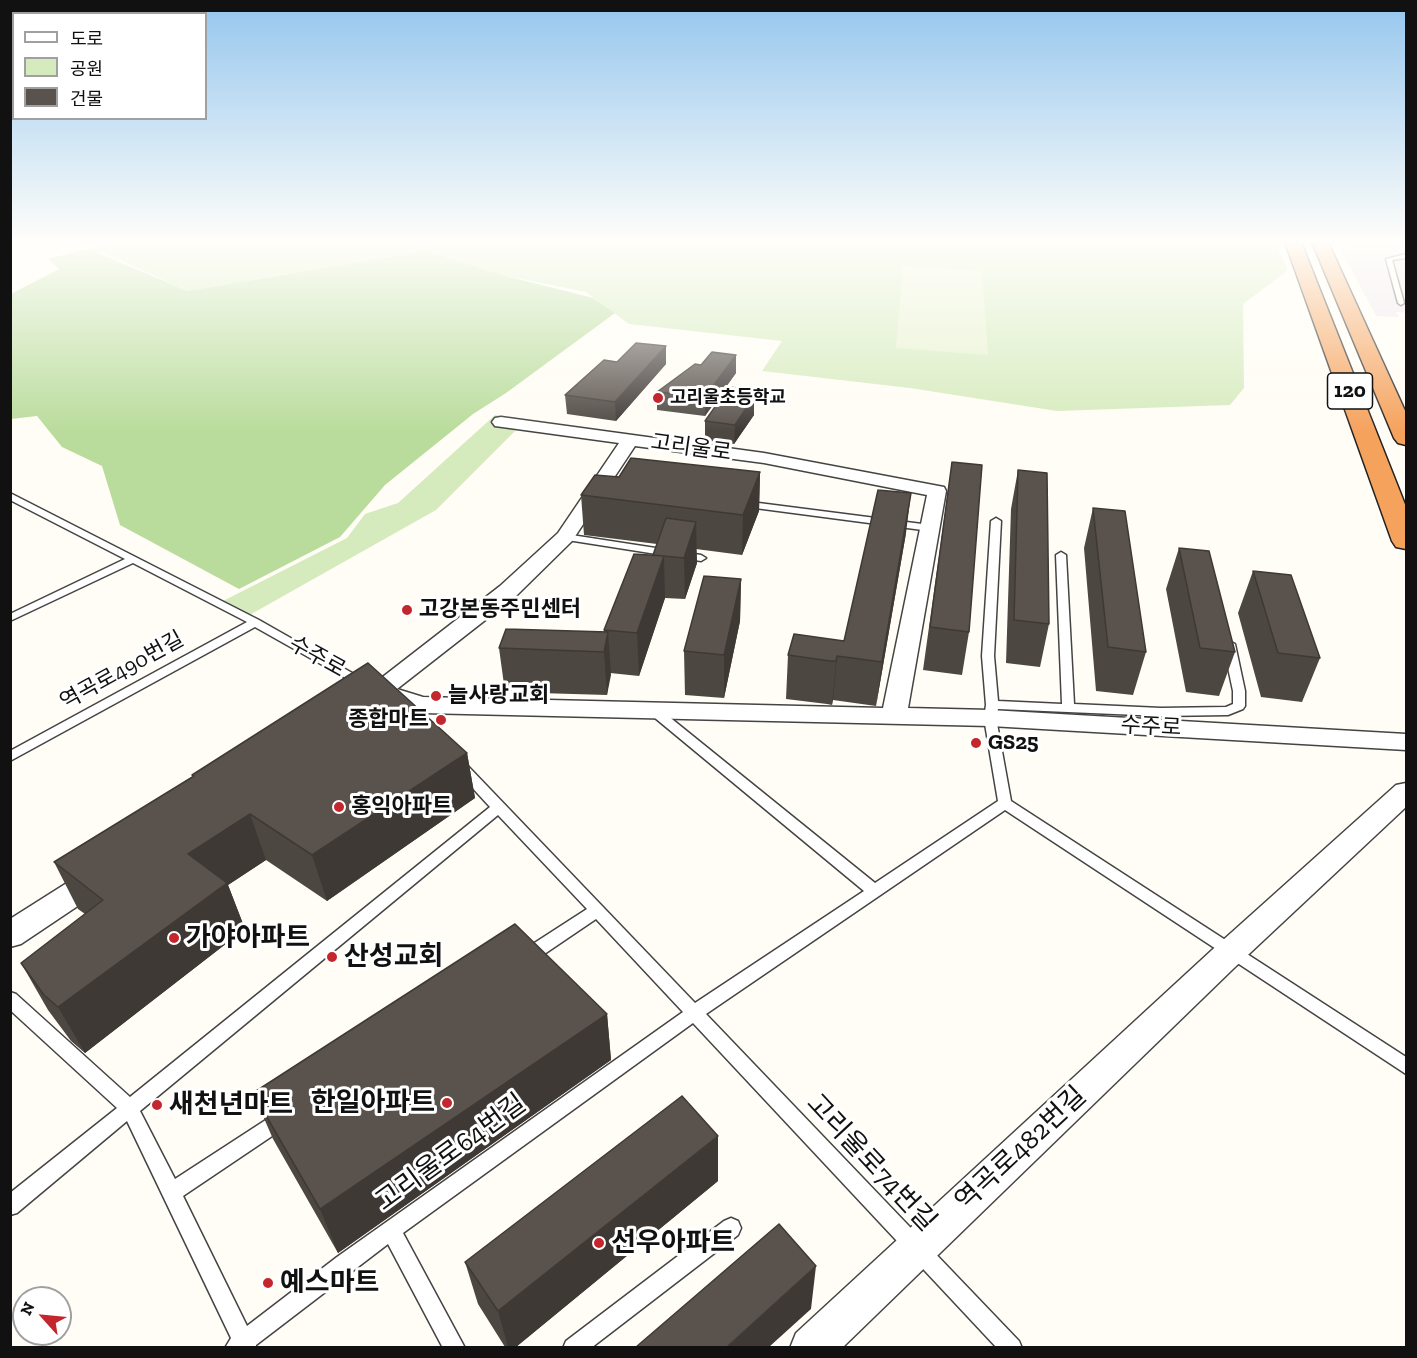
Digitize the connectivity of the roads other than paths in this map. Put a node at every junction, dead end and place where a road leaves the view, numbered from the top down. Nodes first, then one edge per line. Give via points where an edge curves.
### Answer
1 (1317, 305) edge
2 (1348, 305) edge
3 (501, 422) dead end
4 (1407, 438) edge
5 (630, 440) junction
6 (10, 496) edge
7 (736, 503) edge
8 (996, 521) dead end
9 (930, 528) junction
10 (565, 537) junction
11 (1407, 541) edge
12 (1061, 555) dead end
13 (701, 558) dead end
14 (134, 559) junction
15 (10, 618) edge
16 (255, 622) junction
17 (1226, 633) edge
18 (380, 692) junction
19 (1068, 706) junction
20 (653, 710) junction
21 (991, 711) junction
22 (350, 712) edge
23 (894, 715) junction
24 (1407, 742) edge
25 (10, 757) edge
26 (453, 759) edge
27 (1407, 792) edge
28 (1005, 803) junction
29 (499, 807) junction
30 (120, 863) edge
31 (874, 891) junction
32 (597, 910) junction
33 (10, 935) edge
34 (1232, 951) junction
35 (518, 962) edge
36 (10, 999) edge
37 (694, 1013) junction
38 (1407, 1066) edge
39 (130, 1108) junction
40 (290, 1113) edge
41 (172, 1192) junction
42 (10, 1206) edge
43 (731, 1228) dead end
44 (391, 1231) junction
45 (916, 1248) junction
46 (241, 1345) edge
47 (455, 1347) edge
48 (573, 1347) edge
49 (811, 1347) edge
50 (1012, 1347) edge

1 - 11 highway, 120
2 - 4 highway, 120
3 - 5 street
5 - 9 street, 고리울로 via 764,458 937,492
5 - 10 street, 고리울로 via 605,487
6 - 14 lane, 수주로
7 - 9 lane
8 - 21 lane via 988,656
9 - 23 street
10 - 13 lane
10 - 18 street, 고리울로 via 508,591
12 - 19 lane
14 - 15 lane
14 - 16 lane, 수주로
16 - 18 lane, 수주로
16 - 25 lane, 역곡로490번길
17 - 19 lane via 1239,706 1228,711 1161,712
18 - 20 street, 수주로 via 418,712
18 - 22 street, 고리울로
19 - 21 lane
20 - 23 street, 수주로
20 - 31 lane
21 - 23 street, 수주로
21 - 24 street, 수주로
21 - 28 lane
26 - 29 lane, 고리울로74번길
27 - 34 street, 역곡로482번길
28 - 31 lane
28 - 34 lane
29 - 32 lane, 고리울로74번길
29 - 39 lane
30 - 33 street
31 - 37 lane
32 - 35 lane
32 - 37 lane, 고리울로74번길
34 - 38 lane
34 - 45 street, 역곡로482번길
36 - 39 lane, 고리울로64번길
37 - 44 lane, 고리울로64번길
37 - 45 lane, 고리울로74번길
39 - 41 lane, 고리울로64번길
39 - 42 lane
40 - 41 lane
41 - 46 lane, 고리울로64번길
43 - 48 lane
44 - 46 lane, 고리울로64번길
44 - 47 lane
45 - 49 street, 역곡로482번길
45 - 50 lane, 고리울로74번길

